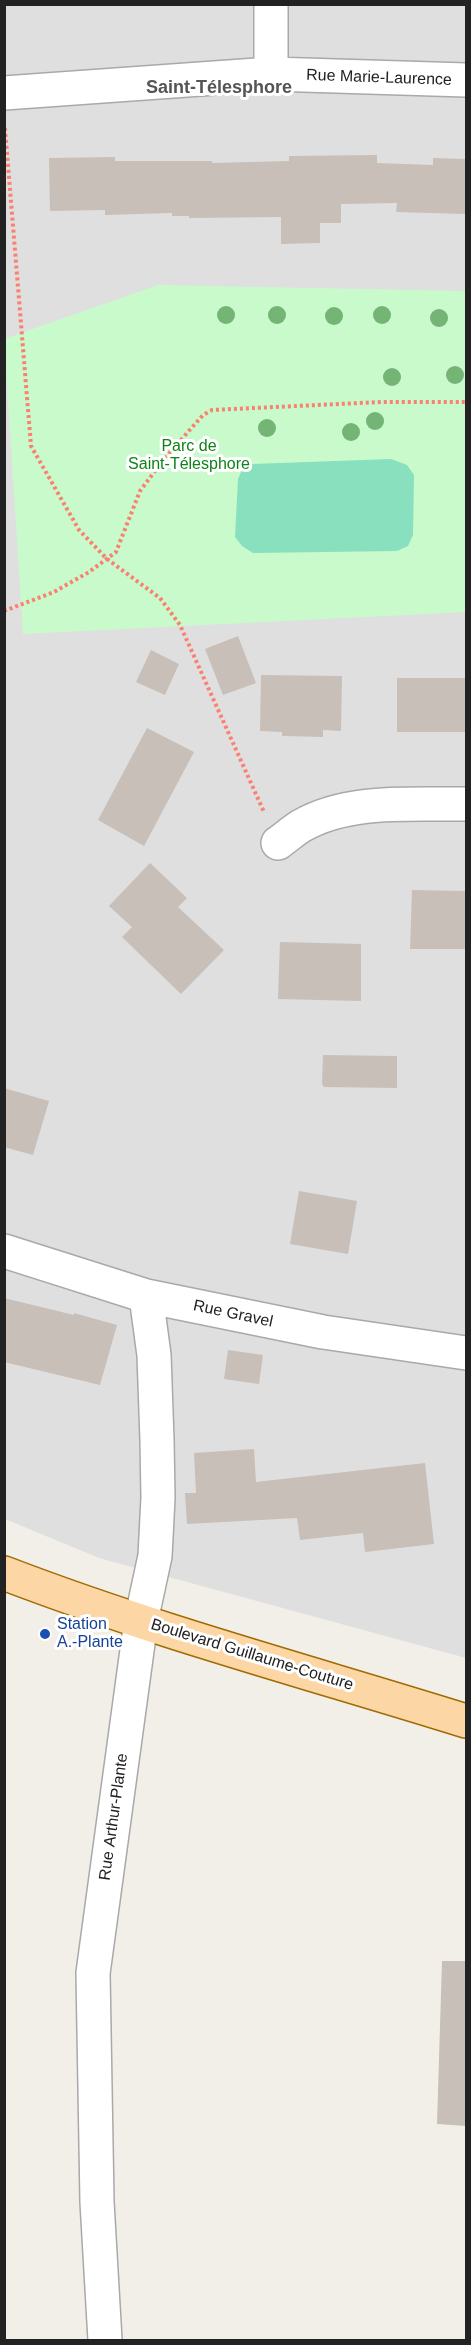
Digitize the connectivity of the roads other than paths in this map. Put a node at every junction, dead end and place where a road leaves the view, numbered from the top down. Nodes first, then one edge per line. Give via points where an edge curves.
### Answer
1 (271, 4) edge
2 (271, 74) junction
3 (466, 80) edge
4 (4, 93) edge
5 (466, 804) edge
6 (278, 843) road end
7 (4, 1251) edge
8 (146, 1296) junction
9 (466, 1353) edge
10 (4, 1573) edge
11 (141, 1621) junction
12 (466, 1721) edge
13 (105, 2340) edge

1 - 2 street
2 - 3 street, Rue Marie-Laurence
2 - 4 street, Rue Marie-Laurence
5 - 6 street via 371,806 331,814 302,826
7 - 8 street, Rue Gravel
8 - 9 street, Rue Gravel via 323,1332
8 - 11 street, Rue Arthur-Plante via 154,1355 158,1498 155,1556
10 - 11 main road, Boulevard Guillaume-Couture
11 - 12 main road, Boulevard Guillaume-Couture
11 - 13 street, Rue Arthur-Plante via 93,1973

